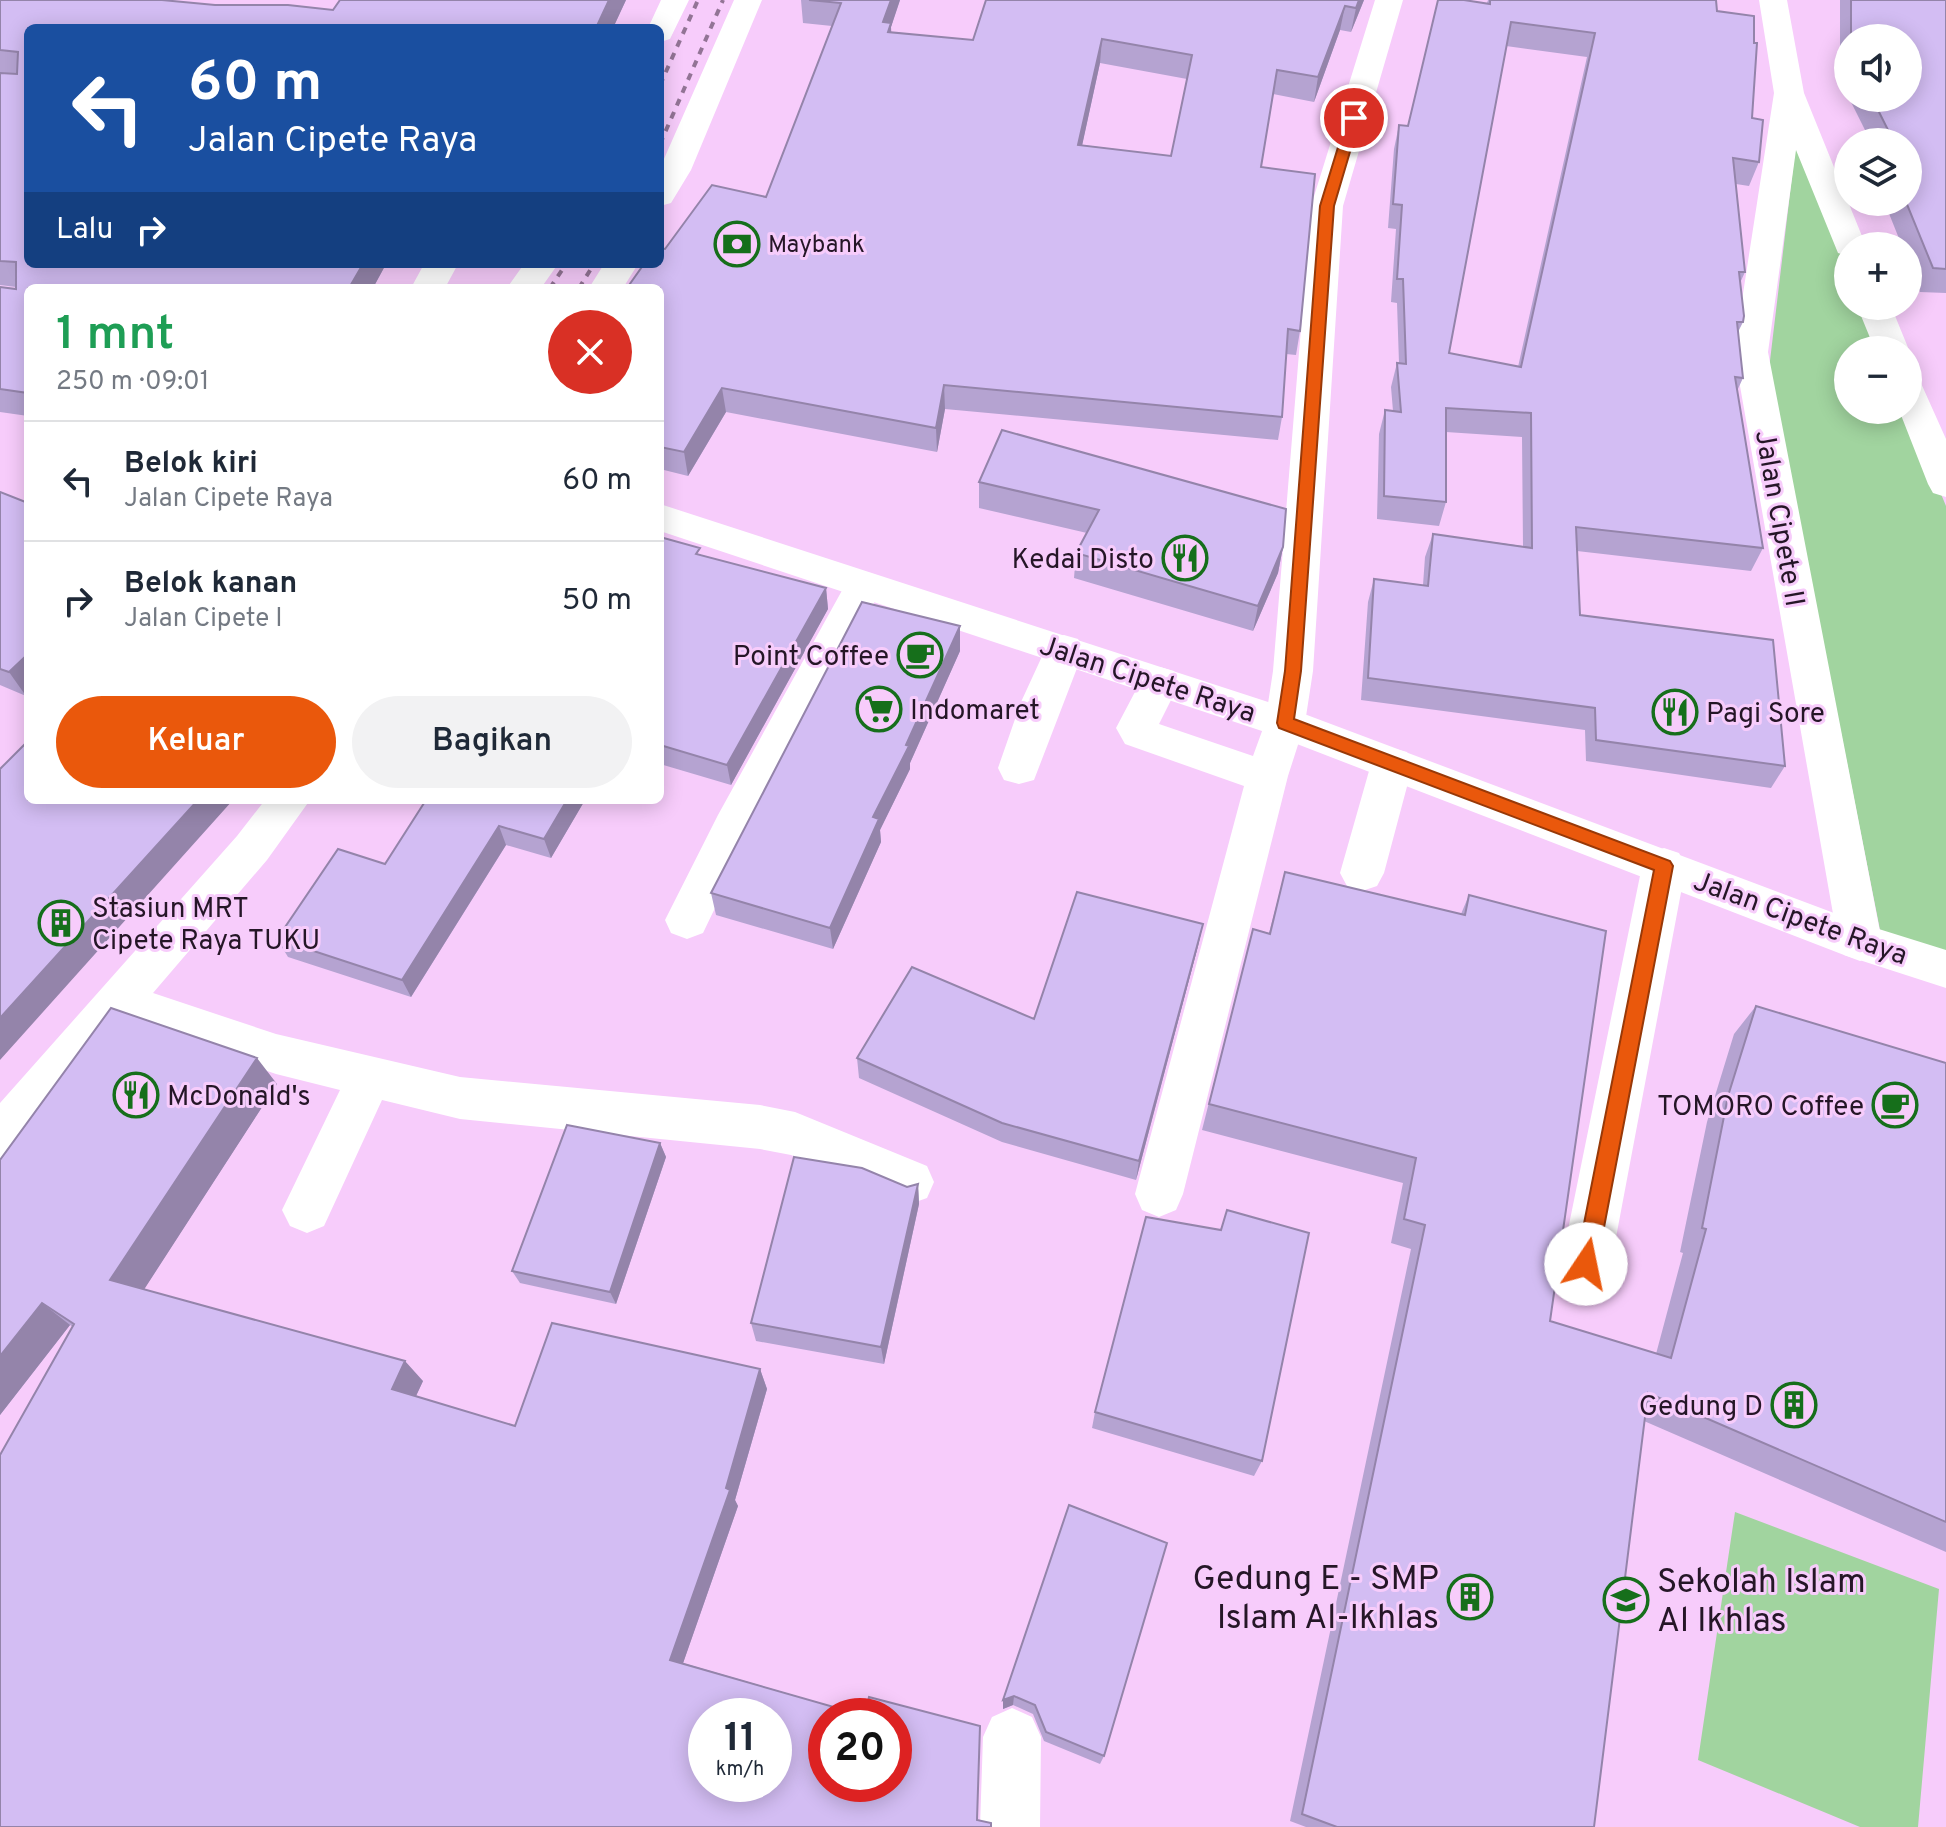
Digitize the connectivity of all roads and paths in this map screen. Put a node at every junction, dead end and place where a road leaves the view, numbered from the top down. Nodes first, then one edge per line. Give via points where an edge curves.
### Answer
1 (675, 0) edge
2 (748, 0) edge
3 (1389, 0) edge
4 (1773, 0) edge
5 (664, 24) edge
6 (1789, 93) junction
7 (664, 189) edge
8 (1844, 232) edge
9 (1922, 424) edge
10 (1946, 484) edge
11 (664, 518) edge
12 (864, 586) junction
13 (1064, 650) junction
14 (1160, 682) junction
15 (1285, 723) junction
16 (1392, 764) junction
17 (1019, 768) dead end
18 (1267, 776) junction
19 (286, 804) edge
20 (1664, 866) junction
21 (1362, 873) dead end
22 (687, 920) dead end
23 (1860, 942) junction
24 (1946, 969) edge
25 (118, 1001) junction
26 (370, 1076) junction
27 (0, 1137) edge
28 (910, 1182) dead end
29 (1159, 1194) dead end
30 (307, 1210) dead end
31 (1586, 1264) dead end
32 (1012, 1737) edge
33 (1010, 1827) edge

1 - 5 street
2 - 7 street
3 - 15 street via 1327,206
4 - 6 street
6 - 8 street
6 - 23 street, Jalan Cipete II via 1751,352
9 - 10 street
11 - 12 street, Jalan Cipete Raya
12 - 13 street, Jalan Cipete Raya
12 - 22 street
13 - 14 street, Jalan Cipete Raya
13 - 17 street
14 - 15 street, Jalan Cipete Raya
14 - 18 street via 1136,728 1139,733
15 - 16 street, Jalan Cipete Raya
15 - 18 street
16 - 20 street, Jalan Cipete Raya
16 - 21 street
18 - 29 street
19 - 25 street
20 - 23 street, Jalan Cipete Raya
20 - 31 street
23 - 24 street, Jalan Cipete Raya
25 - 26 street via 276,1054
25 - 27 street
26 - 28 street via 460,1098 760,1127 795,1134
26 - 30 street
32 - 33 street

